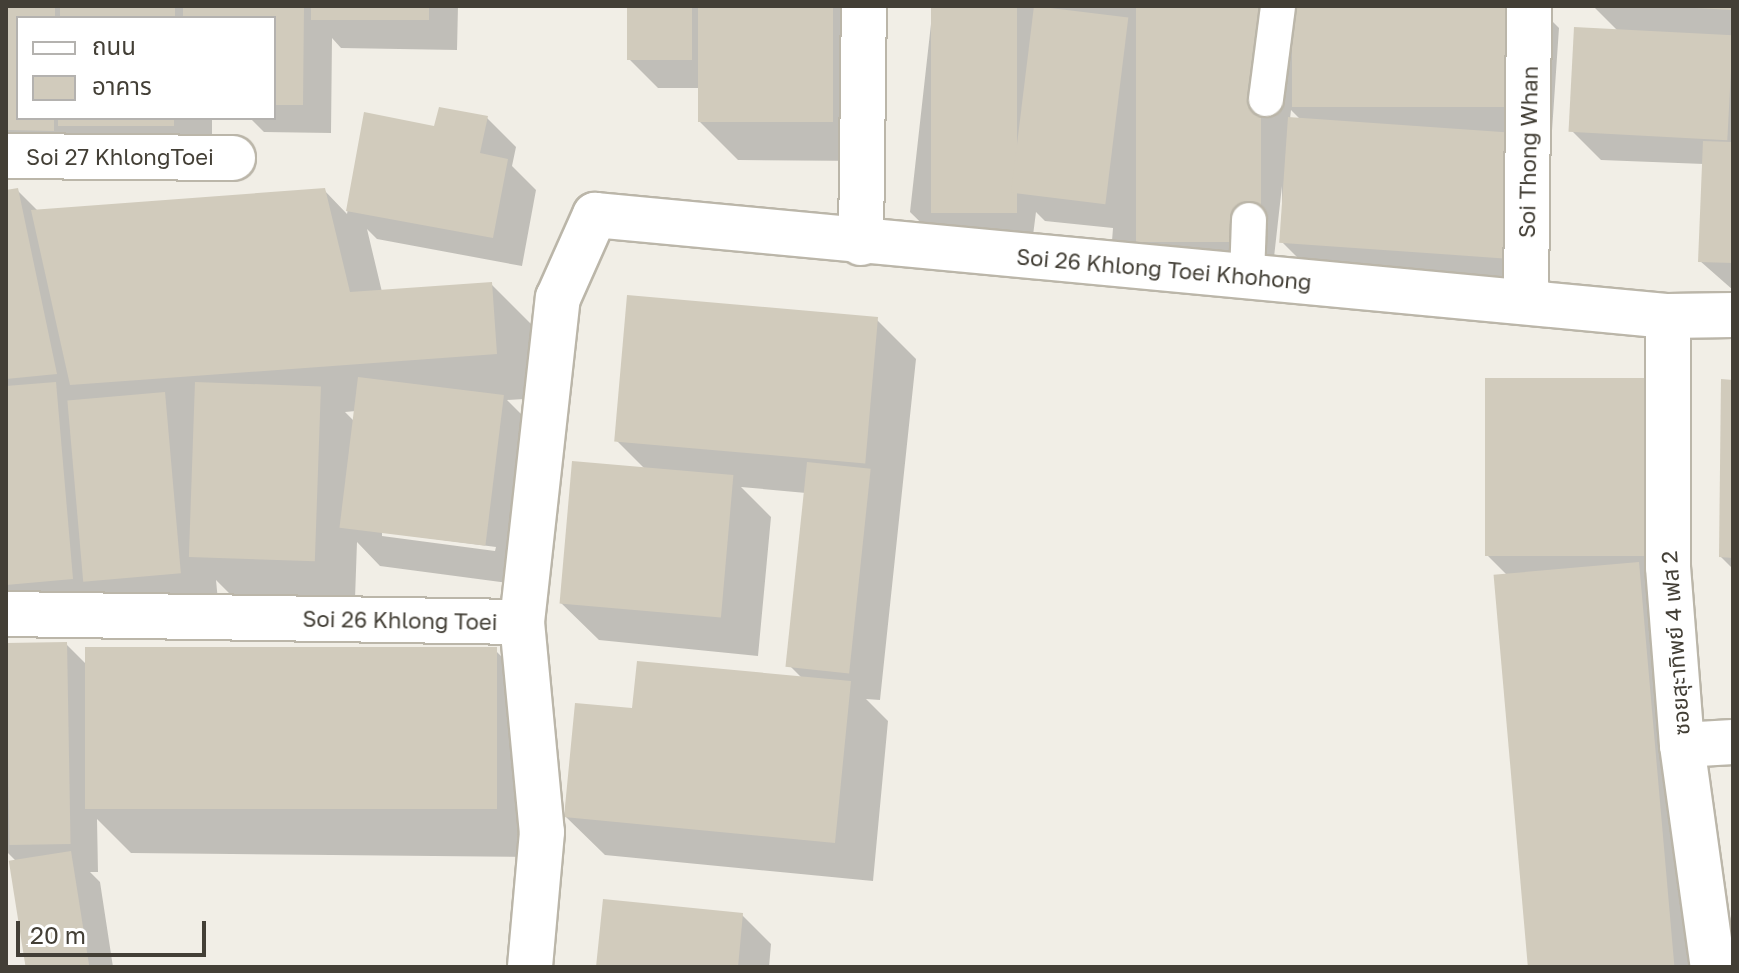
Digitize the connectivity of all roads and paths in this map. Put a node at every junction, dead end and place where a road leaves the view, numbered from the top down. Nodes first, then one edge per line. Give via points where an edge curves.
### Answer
1 (864, 6) edge
2 (1278, 6) edge
3 (1529, 6) edge
4 (1266, 99) dead end
5 (6, 156) edge
6 (233, 158) dead end
7 (595, 215) joint
8 (1249, 220) dead end
9 (861, 243) junction
10 (1247, 277) junction
11 (1526, 298) junction
12 (1733, 315) edge
13 (1668, 316) junction
14 (6, 614) edge
15 (522, 622) junction
16 (1733, 742) edge
17 (1682, 745) junction
18 (530, 967) edge
19 (1713, 967) edge

1 - 9 street
2 - 4 lane
3 - 11 street, Soi Thong Whan
5 - 6 street, Soi 27 KhlongToei
7 - 9 street, Soi 26 Khlong Toei Khohong
7 - 15 street, Soi 26 Khlong Toei via 558,298
8 - 10 lane
9 - 10 street, Soi 26 Khlong Toei Khohong
10 - 11 street, Soi 26 Khlong Toei Khohong
11 - 13 street, Soi 26 Khlong Toei Khohong
12 - 13 street, Soi 26 Khlong Toei Khohong
13 - 17 street, ซอยสุะาทิพย์ 4 เฟส 2 via 1668,567
14 - 15 street, Soi 26 Khlong Toei
15 - 18 street via 542,832
16 - 17 street
17 - 19 street, ซอยสุะาทิพย์ 4 เฟส 2

